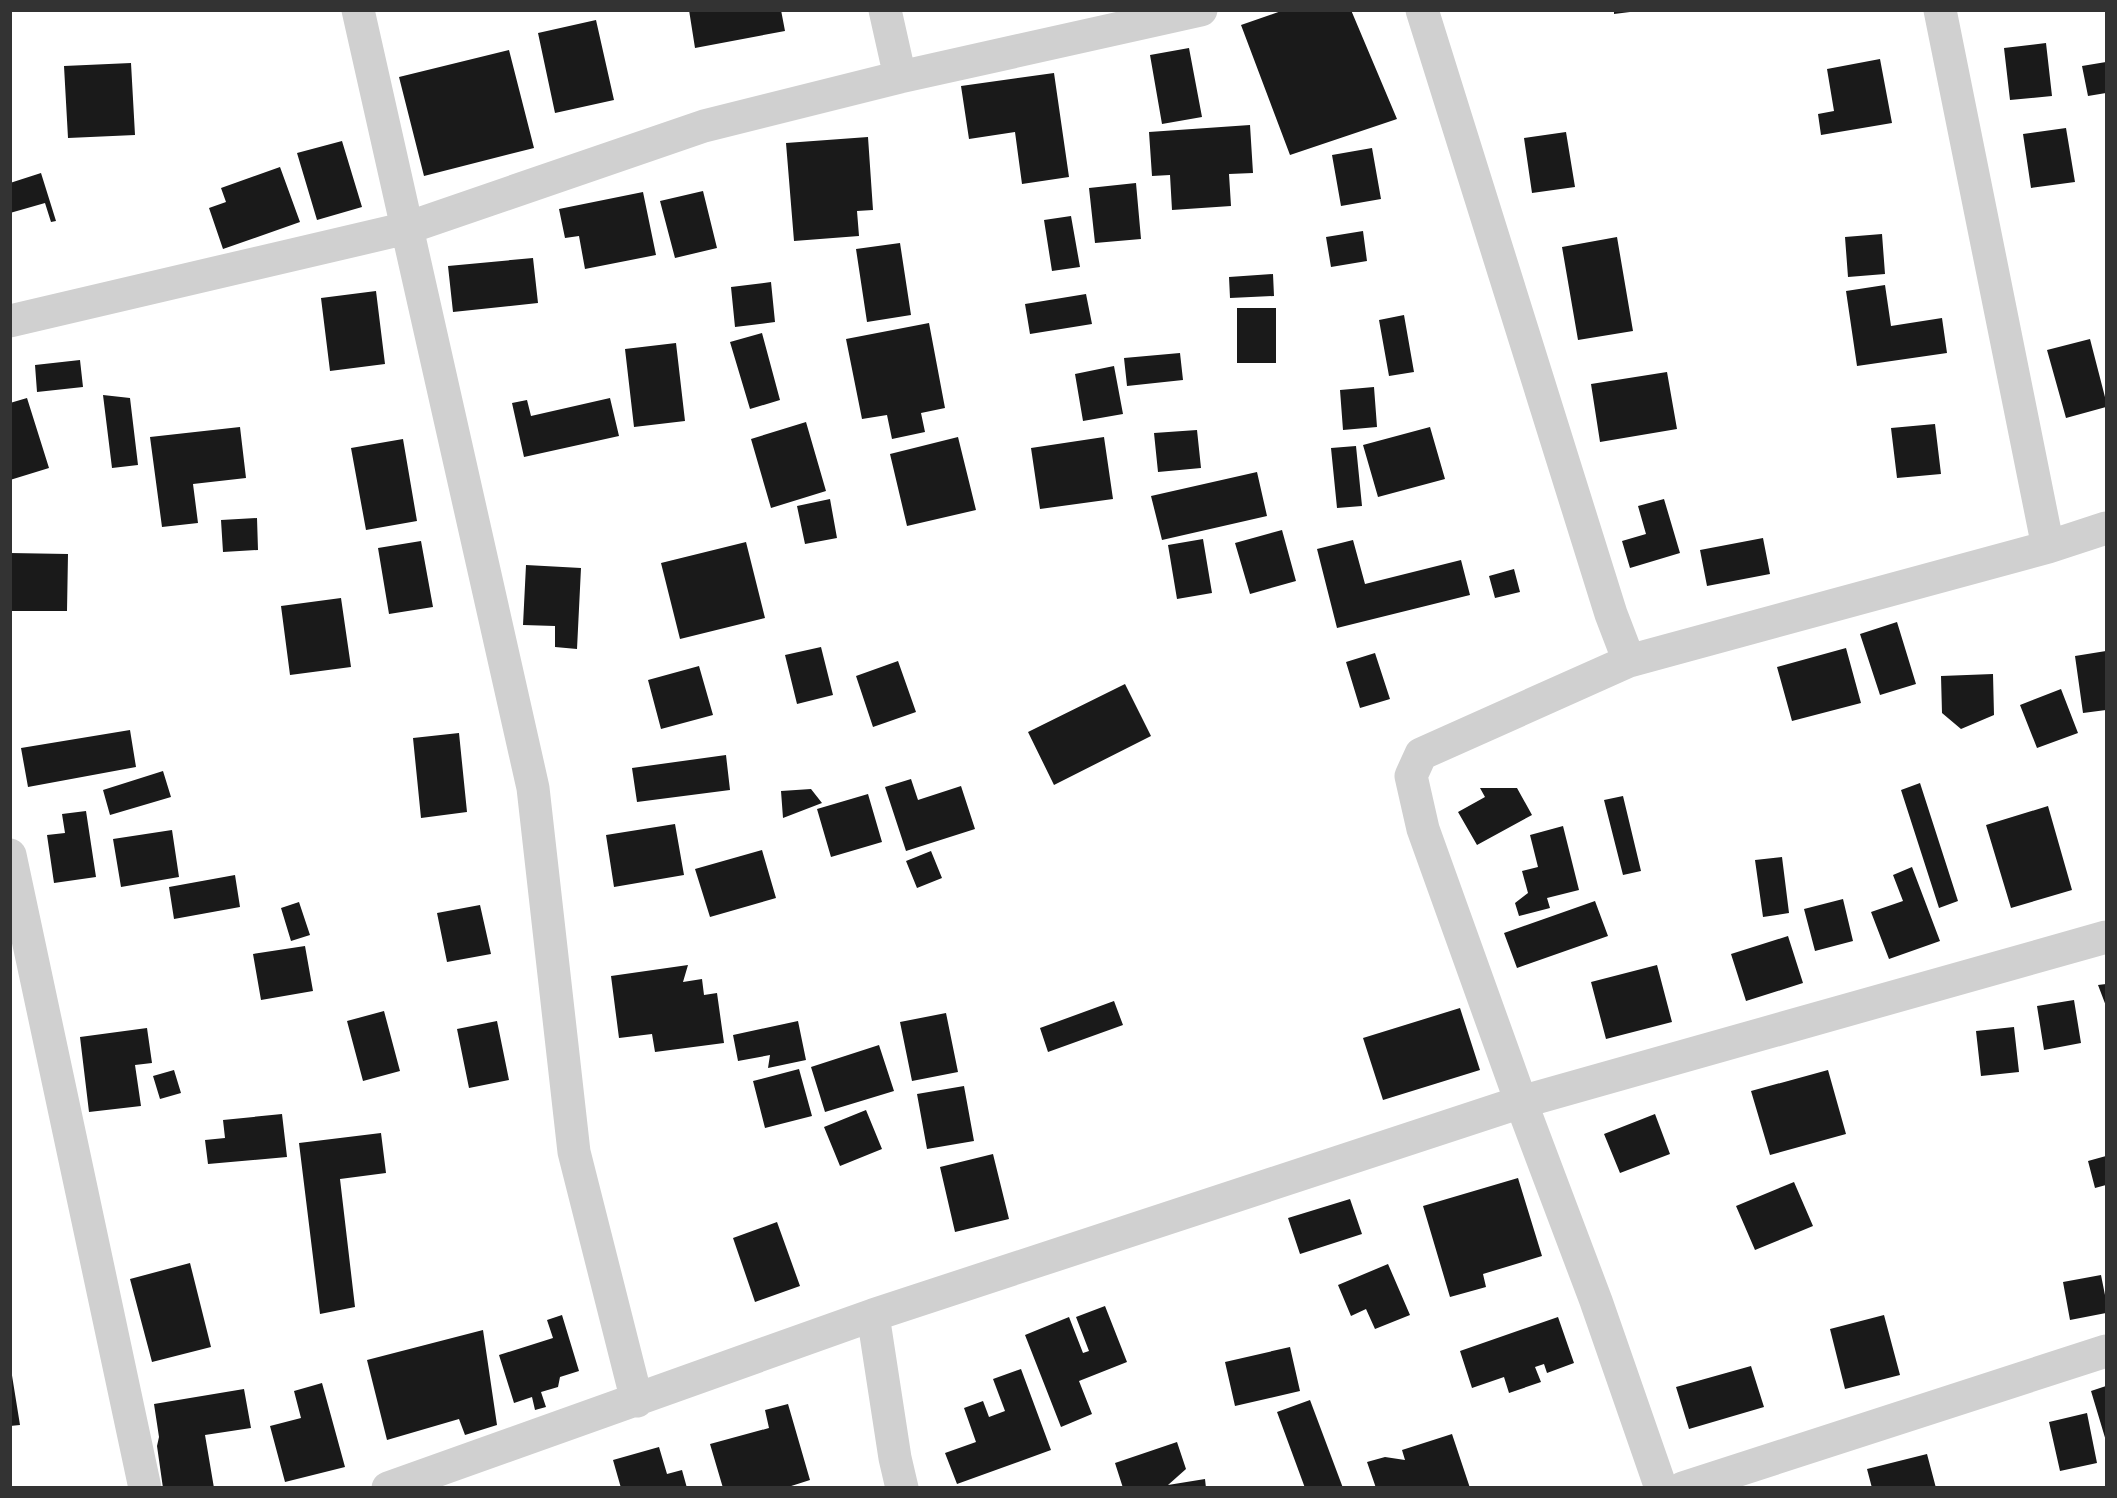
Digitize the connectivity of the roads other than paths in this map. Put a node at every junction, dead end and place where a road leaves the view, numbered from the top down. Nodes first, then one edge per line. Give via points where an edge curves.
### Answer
1 (358, 10) edge
2 (885, 10) edge
3 (1202, 10) edge
4 (1422, 10) edge
5 (1940, 10) edge
6 (900, 77) junction
7 (406, 228) junction
8 (10, 321) edge
9 (2106, 528) edge
10 (2048, 547) junction
11 (1629, 662) junction
12 (10, 855) edge
13 (2106, 937) edge
14 (1521, 1102) junction
15 (873, 1315) junction
16 (2106, 1351) edge
17 (637, 1401) junction
18 (145, 1488) edge
19 (388, 1488) edge
20 (902, 1488) edge
21 (1661, 1488) edge
22 (1683, 1488) edge

1 - 7 street
2 - 6 street
3 - 6 street
4 - 11 street
5 - 10 street
6 - 7 street via 704,126
7 - 8 street
7 - 17 street via 533,788 574,1152
9 - 10 street
10 - 11 street
11 - 14 street via 1421,754 1411,776 1423,829
12 - 18 street
13 - 14 street
14 - 15 street
14 - 21 street
15 - 17 street
15 - 20 street
16 - 22 street
17 - 19 street

